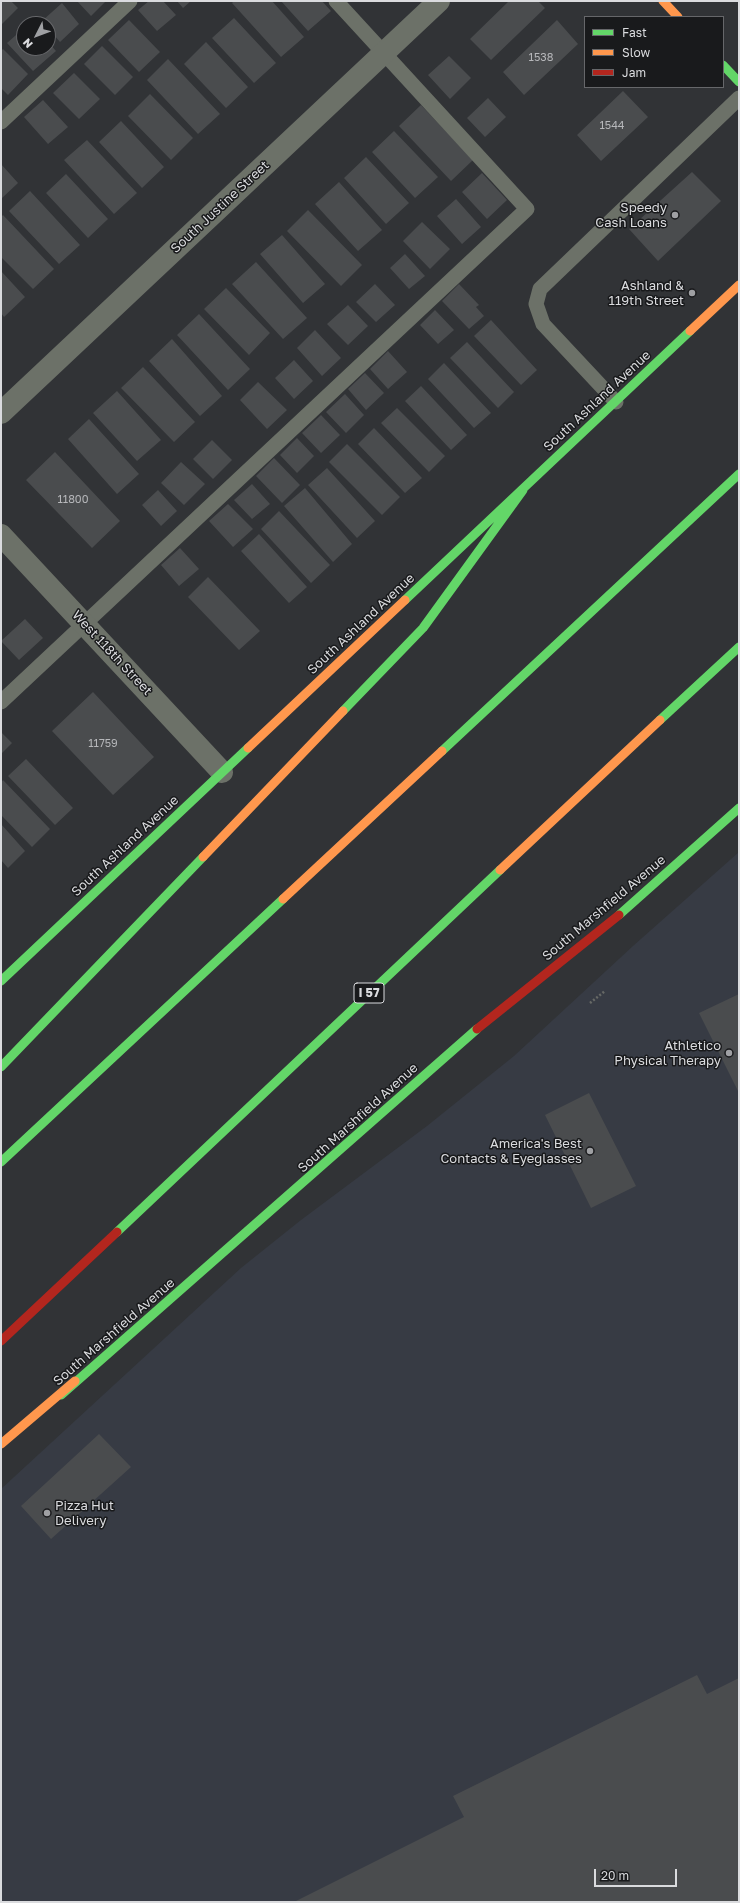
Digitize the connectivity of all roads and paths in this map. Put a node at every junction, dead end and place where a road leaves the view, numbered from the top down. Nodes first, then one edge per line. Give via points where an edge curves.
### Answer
1 (130, 1) edge
2 (336, 1) edge
3 (439, 1) edge
4 (664, 1) edge
5 (677, 16) edge
6 (384, 53) junction
7 (724, 65) edge
8 (739, 82) edge
9 (739, 98) edge
10 (1, 122) edge
11 (739, 285) edge
12 (616, 402) junction
13 (1, 413) edge
14 (739, 474) edge
15 (522, 490) junction
16 (1, 535) edge
17 (84, 624) junction
18 (739, 647) edge
19 (1, 702) edge
20 (222, 772) junction
21 (739, 808) edge
22 (1, 981) edge
23 (604, 992) dead end
24 (590, 1003) dead end
25 (1, 1067) edge
26 (1, 1162) edge
27 (1, 1340) edge
28 (4, 1447) edge

1 - 10 lane
2 - 6 lane
3 - 6 street, South Justine Street
4 - 5 main road
6 - 13 street, South Justine Street
6 - 17 lane via 527,209
7 - 8 main road
9 - 12 lane via 540,289 536,304 543,324
11 - 12 main road, South Ashland Avenue
12 - 15 main road, South Ashland Avenue
14 - 26 main road
15 - 20 main road, South Ashland Avenue
15 - 25 main road via 423,628
16 - 17 street, West 118th Street
17 - 19 lane
17 - 20 street, West 118th Street
18 - 27 main road, I 57
20 - 22 main road, South Ashland Avenue
21 - 28 main road, South Marshfield Avenue via 628,907 476,1030 250,1231 75,1381
23 - 24 path

